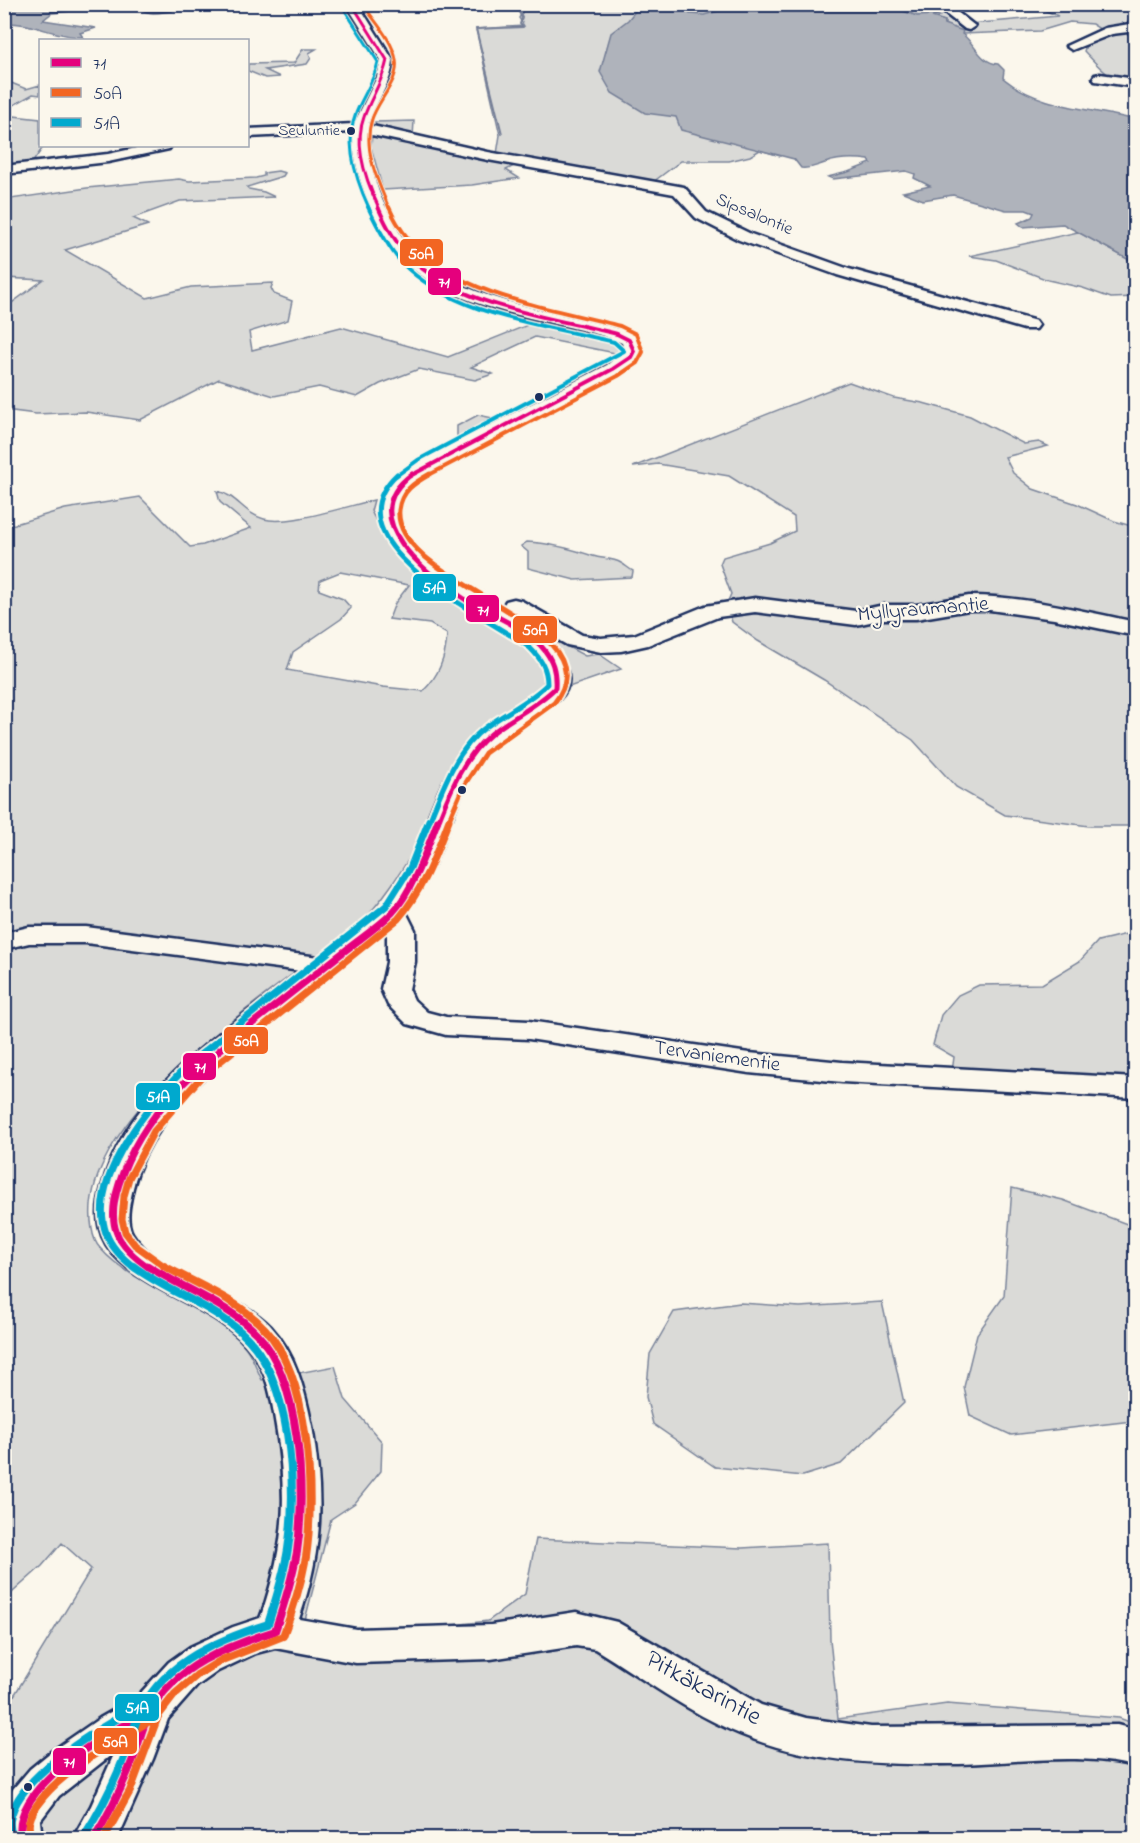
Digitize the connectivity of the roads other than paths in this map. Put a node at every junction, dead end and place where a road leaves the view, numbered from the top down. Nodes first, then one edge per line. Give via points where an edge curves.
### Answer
1 (352, 4) edge
2 (939, 4) edge
3 (969, 26) dead end
4 (1136, 27) edge
5 (1072, 46) dead end
6 (1100, 78) dead end
7 (1136, 83) edge
8 (360, 128) junction
9 (249, 133) edge
10 (159, 147) edge
11 (4, 170) edge
12 (1030, 325) dead end
13 (475, 603) junction
14 (1136, 629) edge
15 (393, 912) junction
16 (4, 941) edge
17 (326, 966) junction
18 (1136, 1088) edge
19 (275, 1631) junction
20 (151, 1710) junction
21 (1136, 1749) edge
22 (21, 1839) edge
23 (94, 1839) edge

1 - 8 street via 387,60 388,69 369,99
2 - 3 street
4 - 5 street via 1109,31
6 - 7 street
8 - 9 street
8 - 12 street, Sipsalontie via 488,156 679,190 701,215 745,237 852,274
8 - 13 street via 367,177 387,231 430,276 463,292 511,307 607,331 628,340 634,348 623,364 422,468 403,481 390,497 389,523 405,547
10 - 11 street via 108,158
13 - 14 street, Myllyraumantie via 503,602 575,640 601,645 640,640 713,611 755,605 856,618 990,603
13 - 15 street via 532,639 550,658 558,678 547,698 500,727 460,771 417,878
15 - 17 street
15 - 18 street, Tervaniementie via 401,930 401,962 395,989 402,1005 417,1018 446,1026 529,1030 842,1072
16 - 17 street via 29,935 86,935
17 - 19 street via 196,1069 167,1097 130,1150 113,1207 118,1237 132,1252 258,1335 272,1353 287,1388 303,1482 290,1595
19 - 20 street via 204,1659 183,1674
19 - 21 street, Pitkäkarintie via 367,1646 491,1642 576,1629 603,1634 753,1722 806,1736 871,1745 1053,1742 1116,1743
20 - 22 street via 70,1760 25,1799 16,1818 15,1830
20 - 23 street via 111,1810

